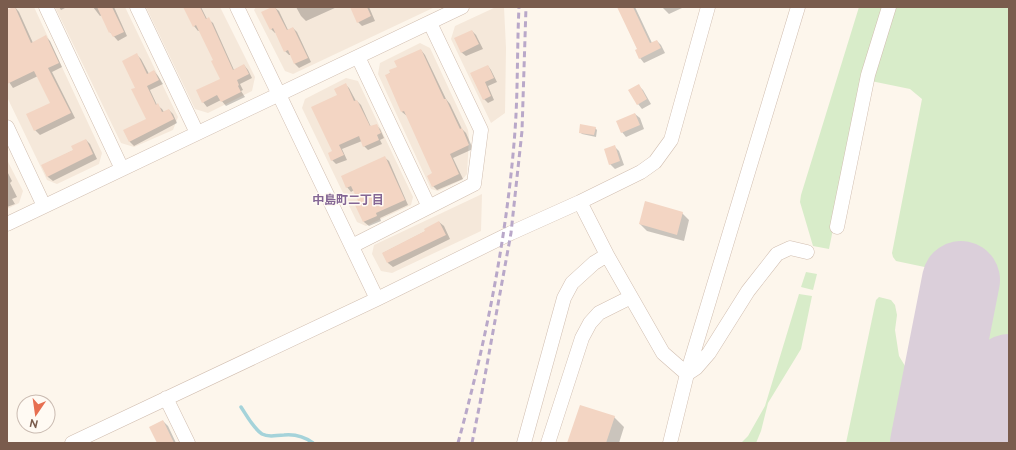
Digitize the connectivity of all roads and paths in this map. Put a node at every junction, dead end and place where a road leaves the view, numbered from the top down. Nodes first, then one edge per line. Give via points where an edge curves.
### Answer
1 (46, 7) edge
2 (137, 7) edge
3 (237, 7) edge
4 (462, 7) edge
5 (708, 7) edge
6 (798, 7) edge
7 (889, 7) edge
8 (430, 23) junction
9 (358, 58) junction
10 (279, 95) junction
11 (7, 127) edge
12 (197, 133) junction
13 (122, 169) junction
14 (580, 202) junction
15 (44, 206) junction
16 (429, 207) junction
17 (7, 224) edge
18 (837, 227) dead end
19 (352, 246) junction
20 (807, 252) dead end
21 (607, 255) junction
22 (631, 296) junction
23 (377, 299) junction
24 (686, 374) junction
25 (166, 398) junction
26 (72, 443) edge
27 (188, 443) edge
28 (524, 443) edge
29 (548, 443) edge
30 (670, 443) edge

1 - 13 street
2 - 12 street
3 - 10 street
4 - 8 street
5 - 14 street via 671,140 655,162 641,172
6 - 24 street
7 - 18 street via 868,75
8 - 9 street
8 - 16 street via 481,130 474,184
9 - 10 street
9 - 16 street
10 - 12 street
10 - 19 street
11 - 15 street
12 - 13 street
13 - 15 street
14 - 21 street
14 - 23 street
15 - 17 street
16 - 19 street
19 - 23 street
20 - 24 street via 790,248 777,254 748,291 709,353 696,368
21 - 22 street
21 - 28 street via 572,283 564,298
22 - 24 street via 663,353
22 - 29 street via 599,313 590,323 582,338
23 - 25 street
24 - 30 street
25 - 26 street
25 - 27 street

